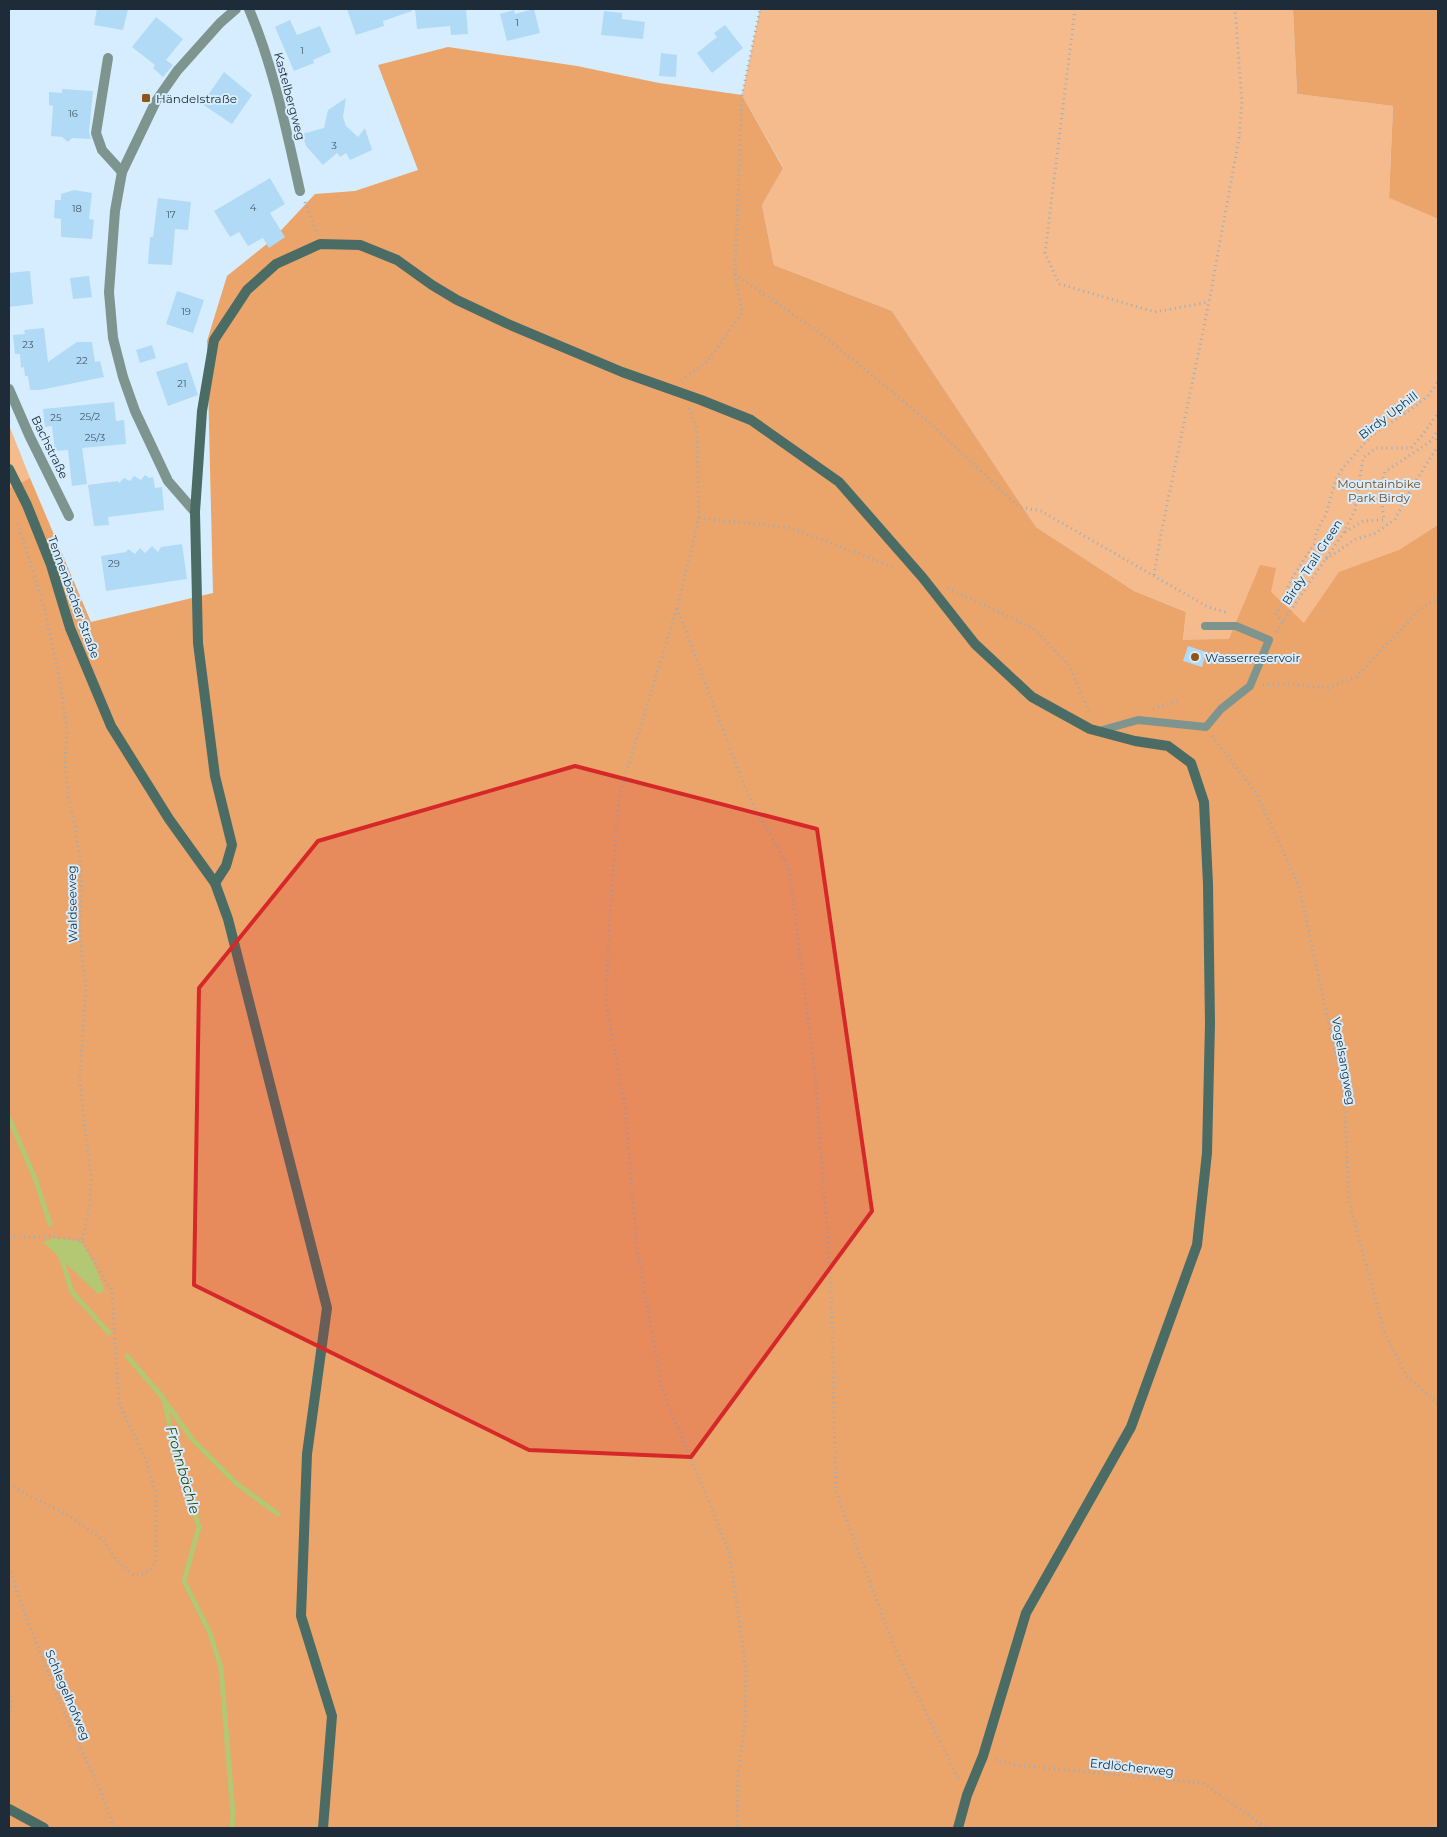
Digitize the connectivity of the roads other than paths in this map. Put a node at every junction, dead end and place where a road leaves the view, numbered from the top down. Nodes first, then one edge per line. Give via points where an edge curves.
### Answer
1 (236, 9) edge
2 (249, 9) edge
3 (108, 58) dead end
4 (122, 172) junction
5 (300, 191) road end
6 (9, 389) edge
7 (9, 469) edge
8 (195, 512) junction
9 (69, 516) dead end
10 (1205, 626) dead end
11 (1097, 731) junction
12 (215, 883) junction
13 (9, 1809) edge
14 (44, 1828) edge
15 (323, 1828) edge
16 (958, 1828) edge

1 - 4 street via 177,71 156,101
2 - 5 street, Kastelbergweg via 277,90
3 - 4 street via 96,133 102,150
4 - 8 street via 115,211 109,292 113,338 123,377 168,481
6 - 9 street, Bachstraße
7 - 12 street, Tennenbacher Straße via 51,565 70,628 111,726 169,819
8 - 11 street via 202,411 214,340 248,290 276,264 320,244 360,244 397,260 432,285 500,320 622,372 750,420 839,482 923,578 975,644 1032,697
8 - 12 street via 198,643 214,776 232,845 226,866
10 - 11 lane via 1236,626 1269,640 1250,686 1221,709 1206,727 1138,720
11 - 16 street via 1168,746 1191,763 1204,802 1210,1024 1206,1162 1196,1245 1131,1427 1026,1613
12 - 15 street, Tennenbacher Straße via 228,919 327,1308 307,1454 300,1616 332,1716
13 - 14 street

